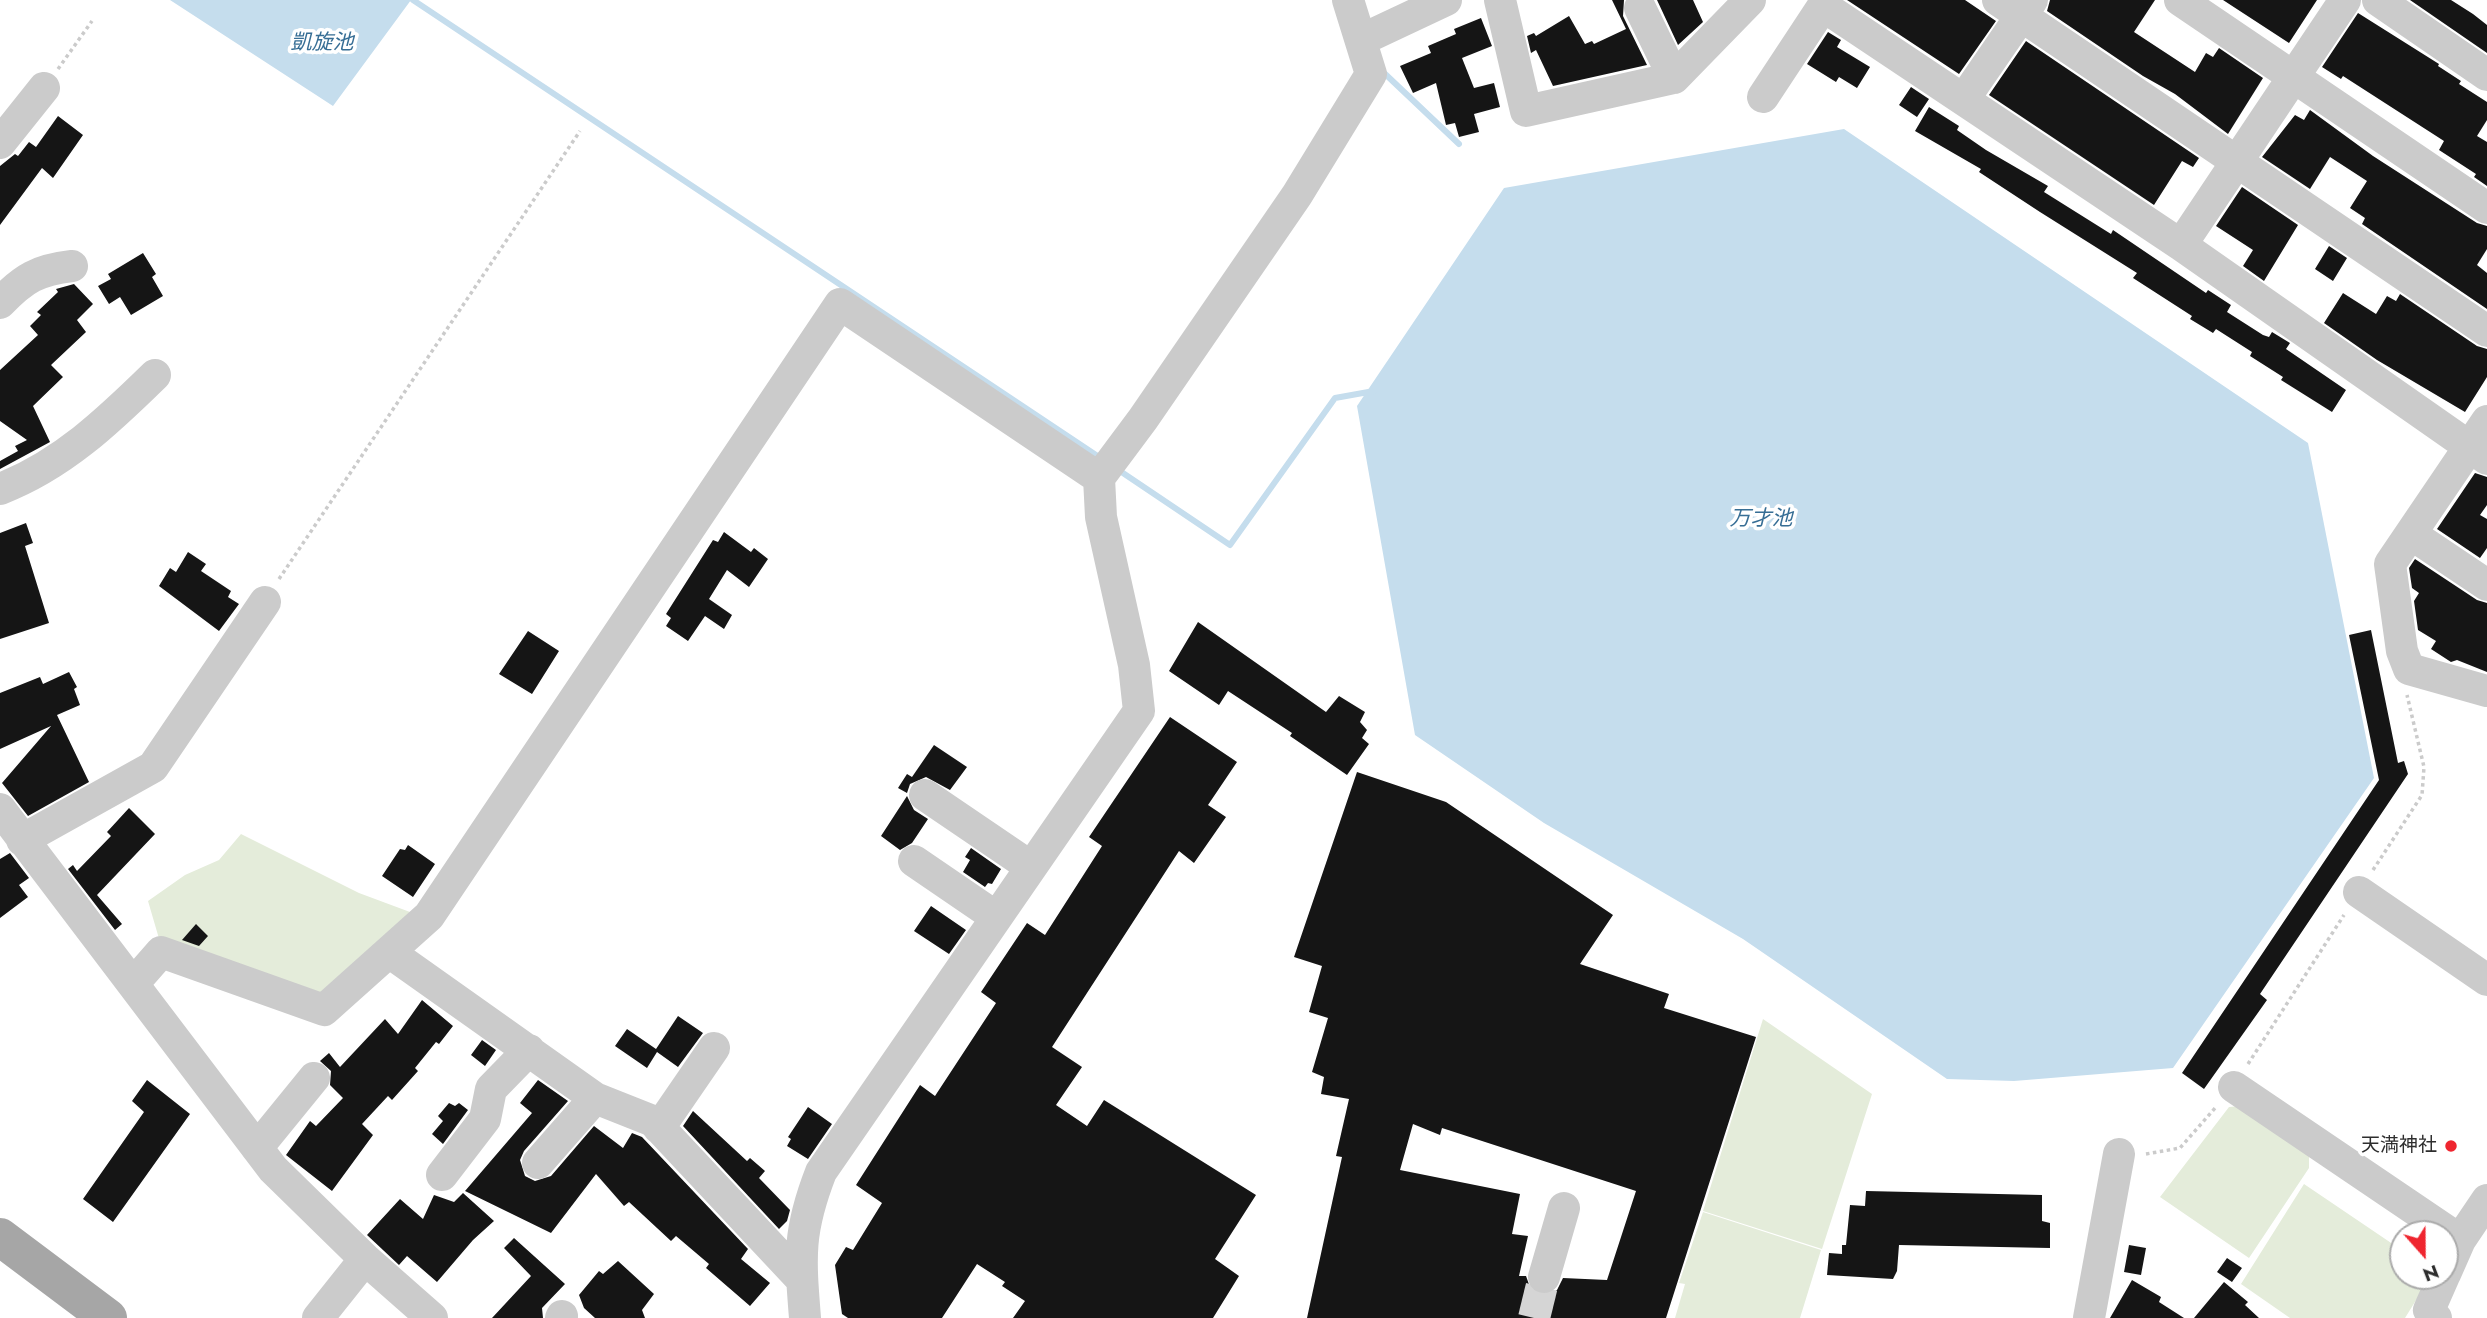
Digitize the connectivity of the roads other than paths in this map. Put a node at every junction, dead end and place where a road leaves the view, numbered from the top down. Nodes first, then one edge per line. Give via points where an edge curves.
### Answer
1 (1348, 0) edge
2 (1446, 0) edge
3 (1500, 0) edge
4 (1750, 0) edge
5 (2180, 0) edge
6 (2345, 0) edge
7 (2378, 0) edge
8 (1825, 3) edge
9 (2017, 5) edge
10 (1640, 8) dead end
11 (1361, 40) junction
12 (2487, 75) edge
13 (2293, 77) junction
14 (1674, 78) junction
15 (44, 88) road end
16 (1763, 97) dead end
17 (1964, 99) junction
18 (0, 143) edge
19 (2237, 160) junction
20 (2487, 208) edge
21 (2181, 245) junction
22 (72, 266) dead end
23 (11, 303) edge
24 (2487, 331) edge
25 (155, 375) dead end
26 (2487, 421) edge
27 (2479, 453) edge
28 (1099, 478) junction
29 (0, 489) edge
30 (2411, 534) junction
31 (2487, 585) edge
32 (265, 602) road end
33 (2487, 691) edge
34 (925, 795) dead end
35 (0, 809) edge
36 (22, 840) junction
37 (914, 861) dead end
38 (1031, 867) junction
39 (2358, 892) road end
40 (996, 918) junction
41 (389, 952) junction
42 (2487, 980) edge
43 (133, 984) junction
44 (715, 1048) dead end
45 (529, 1050) junction
46 (314, 1078) dead end
47 (2234, 1087) road end
48 (595, 1098) junction
49 (659, 1128) junction
50 (257, 1148) junction
51 (2119, 1154) road end
52 (538, 1163) dead end
53 (442, 1175) dead end
54 (2487, 1200) edge
55 (1564, 1208) dead end
56 (0, 1237) edge
57 (2460, 1240) joint
58 (365, 1259) junction
59 (1544, 1277) tunnel mouth
60 (802, 1280) junction
61 (2438, 1290) edge
62 (108, 1318) edge
63 (318, 1318) edge
64 (432, 1318) edge
65 (805, 1318) edge
66 (2089, 1318) edge
67 (2436, 1318) edge

1 - 11 street
2 - 11 street
3 - 14 street via 1526,111
4 - 14 street
5 - 13 street
6 - 13 street
7 - 12 street
8 - 16 street
8 - 17 street
9 - 17 street
9 - 19 street
10 - 14 street
11 - 28 street via 1371,74 1297,194
13 - 19 street
13 - 20 street
15 - 18 street
17 - 21 street
19 - 21 street
19 - 24 street
21 - 27 street
22 - 23 street via 44,269 18,285
25 - 29 street via 107,423 66,454
26 - 27 street
27 - 30 street
28 - 38 street via 1101,517 1134,665 1139,711
28 - 41 street via 840,304 429,916
30 - 31 street
30 - 33 street via 2390,564 2402,651 2409,669
32 - 36 street via 153,766
34 - 38 street
35 - 36 street
36 - 43 street
37 - 40 street
38 - 40 street
39 - 42 street
40 - 60 street via 821,1172 806,1209 800,1252
41 - 43 street via 324,1010 161,952
41 - 45 street
43 - 50 street
44 - 49 street
45 - 48 street
45 - 53 street via 491,1089 485,1119
46 - 50 street
47 - 57 street
48 - 49 street via 653,1121
48 - 52 street
49 - 60 street
50 - 58 street
51 - 66 street
54 - 57 street
55 - 59 street
56 - 62 main road
58 - 63 street
58 - 64 street
60 - 65 street
61 - 67 street via 2429,1310

